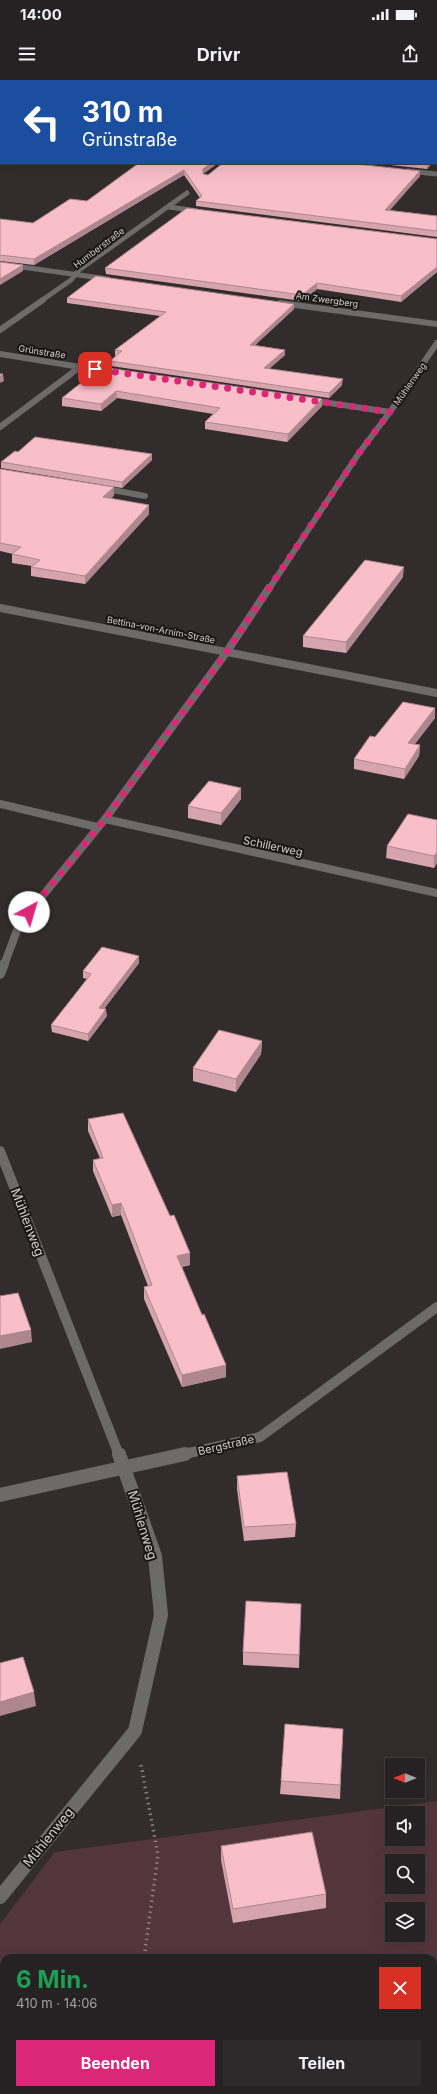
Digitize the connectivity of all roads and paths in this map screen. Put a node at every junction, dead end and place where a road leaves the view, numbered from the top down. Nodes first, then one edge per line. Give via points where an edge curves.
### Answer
1 (397, 170) edge
2 (437, 174) edge
3 (187, 193) dead end
4 (169, 207) junction
5 (201, 211) edge
6 (0, 264) edge
7 (76, 275) junction
8 (115, 280) edge
9 (272, 302) edge
10 (437, 324) edge
11 (0, 330) edge
12 (437, 343) edge
13 (0, 354) edge
14 (80, 367) junction
15 (118, 373) edge
16 (305, 400) edge
17 (390, 412) junction
18 (0, 426) edge
19 (96, 487) edge
20 (145, 496) dead end
21 (0, 608) edge
22 (226, 653) junction
23 (437, 693) edge
24 (0, 804) edge
25 (105, 819) junction
26 (97, 828) junction
27 (437, 893) edge
28 (0, 974) edge
29 (0, 1151) edge
30 (437, 1307) edge
31 (125, 1469) junction
32 (0, 1495) edge
33 (135, 1730) junction
34 (0, 1897) edge
35 (145, 1954) edge

1 - 2 street
3 - 4 street, Humberstraße
4 - 5 street
4 - 7 street, Humberstraße via 79,270
6 - 7 street
7 - 8 street
7 - 11 street, Humberstraße
9 - 10 street, Am Zwergberg
12 - 17 street, Mühlenweg
13 - 14 street, Grünstraße
14 - 15 street, Grünstraße
14 - 18 street
16 - 17 street
17 - 22 street, Mühlenweg via 359,453
19 - 20 street
21 - 22 street, Bettina-von-Arnim-Straße
22 - 23 street, Bettina-von-Arnim-Straße
22 - 25 street, Mühlenweg
24 - 26 street
25 - 26 street, Mühlenweg
25 - 27 street, Schillerweg
26 - 28 street, Mühlenweg via 19,925
29 - 31 street, Mühlenweg
30 - 31 street, Bergstraße via 260,1437
31 - 32 street, Bergstraße
31 - 33 street, Mühlenweg via 155,1556 161,1615
33 - 34 street, Mühlenweg
33 - 35 path via 158,1855

